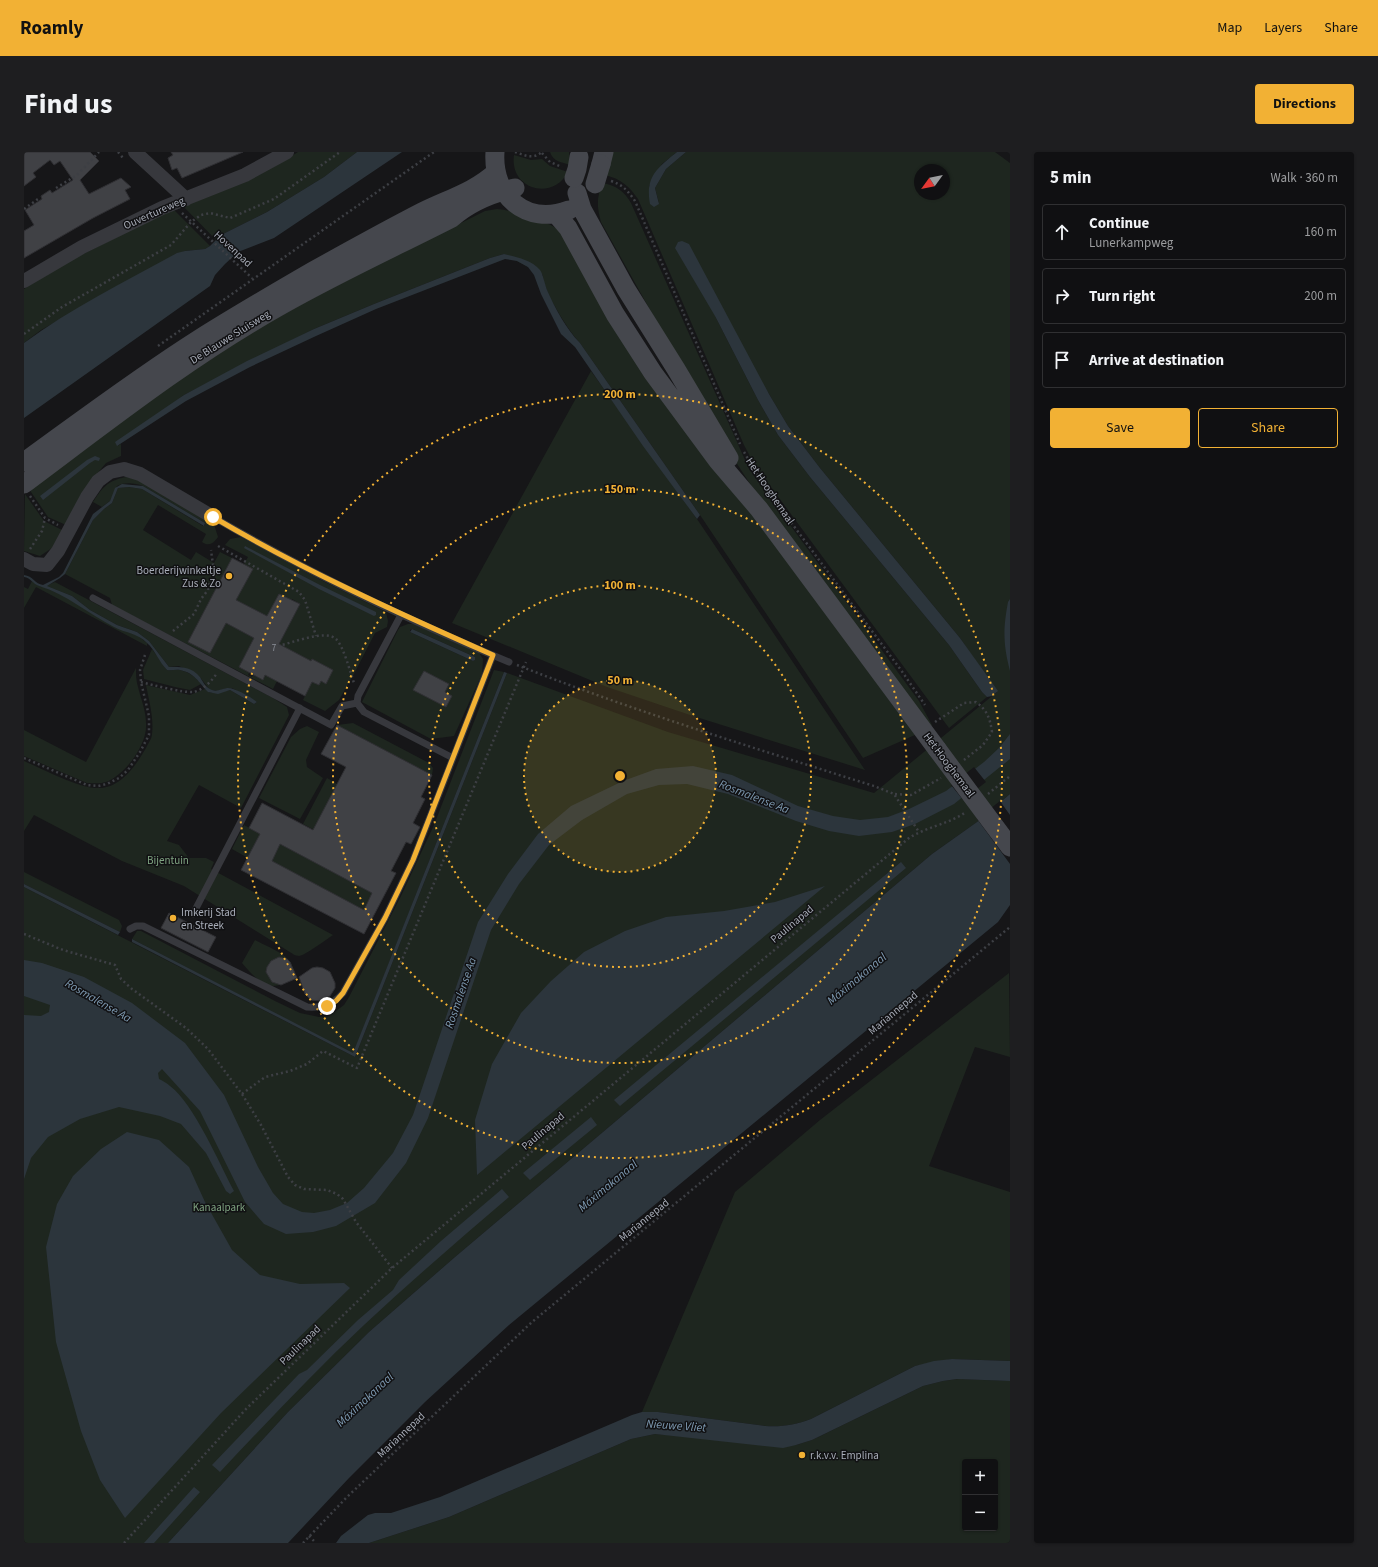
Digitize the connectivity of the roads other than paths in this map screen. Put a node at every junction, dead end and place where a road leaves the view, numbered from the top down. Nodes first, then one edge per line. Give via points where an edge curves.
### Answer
1 (135, 152) edge
2 (287, 152) edge
3 (593, 156) edge
4 (497, 157) edge
5 (583, 191) junction
6 (509, 192) junction
7 (186, 199) junction
8 (556, 214) junction
9 (24, 281) edge
10 (24, 462) edge
11 (26, 489) edge
12 (759, 509) junction
13 (213, 517) joint
14 (26, 555) edge
15 (93, 598) dead end
16 (401, 615) junction
17 (493, 655) junction
18 (509, 662) road end
19 (358, 700) junction
20 (300, 708) junction
21 (453, 758) junction
22 (1010, 847) edge
23 (193, 914) dead end
24 (130, 929) dead end

1 - 7 street
2 - 7 street, Ouvertureweg via 245,175
3 - 5 main road
4 - 6 main road
4 - 10 main road, De Blauwe Sluisweg via 484,182 385,231 237,316 123,391
5 - 6 main road via 555,204 538,204
5 - 8 main road
5 - 12 main road, Het Hooghemaal via 592,241 606,252
6 - 8 main road via 515,204 529,212
6 - 11 main road, De Blauwe Sluisweg via 461,210 452,218 280,306 152,389
7 - 9 street, Ouvertureweg via 82,247
8 - 12 main road, Het Hooghemaal via 568,228 615,314 653,373 718,460
12 - 22 main road, Het Hooghemaal, bridge
13 - 14 street via 140,474 124,469 110,472 98,481 58,551 47,565 33,564
13 - 16 lane
15 - 20 lane
16 - 17 lane
16 - 19 lane
17 - 18 lane
17 - 21 lane
19 - 20 lane via 342,706 331,726
19 - 21 lane via 364,712
20 - 23 lane
21 - 24 lane via 413,860 385,918 343,993 327,1006 307,1007 143,926

